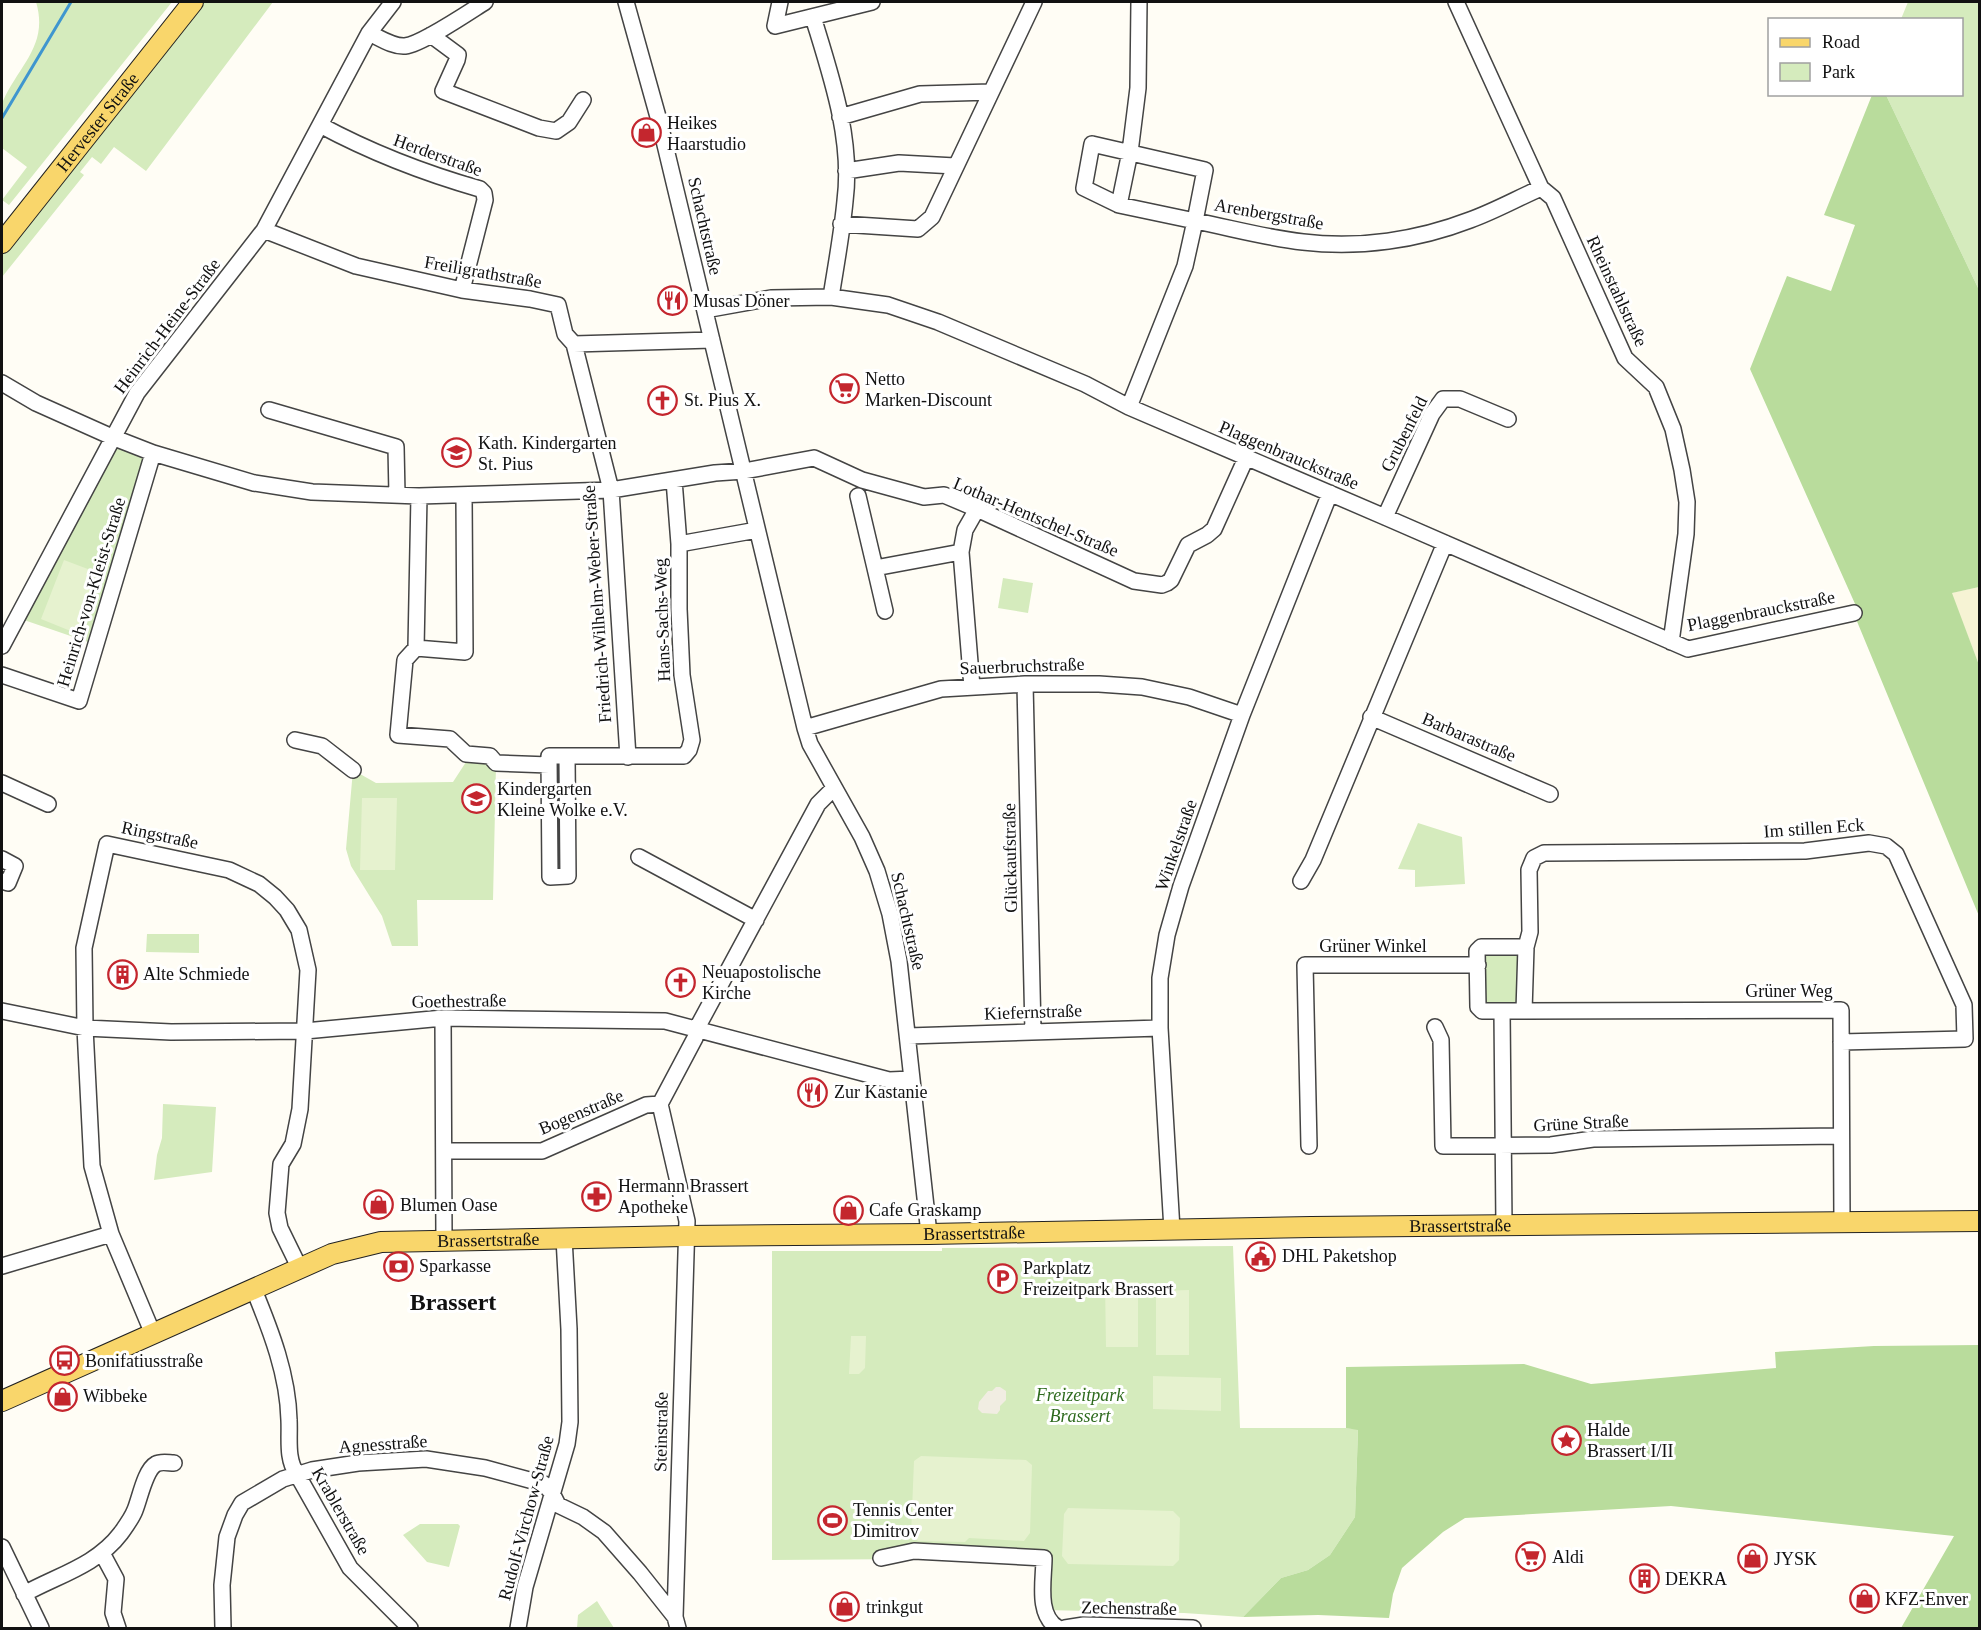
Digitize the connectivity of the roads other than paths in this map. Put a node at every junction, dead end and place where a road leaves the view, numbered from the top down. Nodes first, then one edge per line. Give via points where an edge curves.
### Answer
1 (193, 2) edge
2 (393, 2) edge
3 (485, 2) edge
4 (626, 2) edge
5 (780, 2) edge
6 (872, 2) edge
7 (1034, 2) edge
8 (1139, 2) edge
9 (1454, 2) edge
10 (813, 17) junction
11 (369, 33) junction
12 (431, 34) junction
13 (991, 92) junction
14 (583, 100) dead end
15 (840, 117) junction
16 (320, 125) junction
17 (1130, 152) junction
18 (956, 166) junction
19 (846, 171) junction
20 (1541, 188) junction
21 (1119, 206) junction
22 (1195, 221) junction
23 (841, 224) junction
24 (264, 230) junction
25 (2, 243) edge
26 (462, 290) junction
27 (831, 297) junction
28 (705, 310) junction
29 (712, 340) junction
30 (574, 344) junction
31 (2, 382) edge
32 (1129, 407) junction
33 (269, 410) dead end
34 (1508, 419) dead end
35 (112, 437) junction
36 (153, 453) junction
37 (1246, 458) junction
38 (744, 471) junction
39 (674, 480) junction
40 (611, 490) junction
41 (1330, 493) junction
42 (397, 495) junction
43 (464, 495) junction
44 (419, 496) junction
45 (858, 496) dead end
46 (977, 509) junction
47 (1385, 517) junction
48 (757, 530) junction
49 (1445, 543) junction
50 (679, 544) junction
51 (961, 552) junction
52 (875, 568) junction
53 (885, 611) dead end
54 (1854, 613) dead end
55 (1671, 642) junction
56 (2, 646) edge
57 (416, 648) junction
58 (2, 675) edge
59 (1025, 684) junction
60 (972, 687) junction
61 (1242, 715) junction
62 (1371, 717) junction
63 (804, 728) junction
64 (296, 740) dead end
65 (567, 756) junction
66 (628, 757) junction
67 (549, 760) junction
68 (353, 770) dead end
69 (2, 783) edge
70 (834, 788) junction
71 (1550, 794) dead end
72 (48, 804) dead end
73 (639, 857) dead end
74 (2, 860) edge
75 (1301, 880) dead end
76 (2, 882) edge
77 (756, 920) junction
78 (1526, 947) junction
79 (1478, 965) junction
80 (2, 1011) edge
81 (1502, 1011) junction
82 (1524, 1011) junction
83 (443, 1018) junction
84 (1435, 1027) dead end
85 (85, 1028) junction
86 (697, 1028) junction
87 (1160, 1028) junction
88 (306, 1031) junction
89 (1033, 1031) junction
90 (908, 1036) junction
91 (1841, 1041) junction
92 (912, 1079) junction
93 (660, 1104) junction
94 (1841, 1136) junction
95 (1504, 1144) junction
96 (1309, 1146) dead end
97 (444, 1151) junction
98 (1980, 1221) edge
99 (1842, 1223) junction
100 (1504, 1226) junction
101 (1172, 1230) junction
102 (111, 1234) junction
103 (929, 1234) junction
104 (686, 1236) junction
105 (564, 1238) junction
106 (444, 1240) junction
107 (2, 1266) edge
108 (300, 1269) junction
109 (254, 1290) junction
110 (153, 1334) junction
111 (2, 1401) edge
112 (174, 1463) dead end
113 (297, 1474) junction
114 (552, 1493) junction
115 (2, 1547) edge
116 (102, 1553) junction
117 (881, 1558) dead end
118 (6, 1569) edge
119 (24, 1594) junction
120 (676, 1623) edge
121 (407, 1628) edge
122 (41, 1629) edge
123 (118, 1629) edge
124 (223, 1629) edge
125 (518, 1629) edge
126 (1058, 1629) edge
127 (1065, 1629) edge
128 (1193, 1629) edge

1 - 25 main road, Hervester Straße
2 - 11 street, Heinrich-Heine-Straße
3 - 12 street
4 - 28 street, Schachtstraße
5 - 10 street via 775,26
6 - 10 street
7 - 13 street
8 - 17 street via 1138,88
9 - 20 street, Rheinstahlstraße
10 - 15 street via 837,94
11 - 12 street via 403,46
11 - 16 street, Heinrich-Heine-Straße
12 - 14 street via 458,55 443,91 538,128 556,131 569,122
13 - 15 street via 920,94
13 - 18 street
15 - 19 street
16 - 24 street, Heinrich-Heine-Straße
16 - 26 street, Herderstraße via 396,162 484,193
17 - 21 street
17 - 21 street, Arenbergstraße via 1092,144 1084,188
17 - 22 street, Arenbergstraße via 1205,170
18 - 19 street via 900,163
18 - 23 street via 933,217 918,229
19 - 23 street
20 - 22 street, Arenbergstraße via 1470,220 1376,243 1302,242
20 - 55 street, Rheinstahlstraße via 1553,198 1625,358 1656,387 1673,429 1687,502
21 - 22 street, Arenbergstraße
22 - 32 street, Arenbergstraße via 1185,266
23 - 27 street
24 - 26 street, Freiligrathstraße via 356,266
24 - 35 street, Heinrich-Heine-Straße via 137,393
26 - 30 street, Freiligrathstraße via 558,305 566,334
27 - 28 street, Plaggenbrauckstraße via 771,298
27 - 32 street, Plaggenbrauckstraße via 888,305 938,322 1085,384
28 - 29 street, Schachtstraße
29 - 30 street
29 - 38 street, Schachtstraße
30 - 40 street, Friedrich-Wilhelm-Weber-Straße
31 - 35 street, Lothar-Hentschel-Straße via 36,403
32 - 37 street, Plaggenbrauckstraße
33 - 42 street via 396,447
34 - 47 street, Grubenfeld via 1460,399 1443,399 1432,414
35 - 36 street, Lothar-Hentschel-Straße
35 - 56 street, Heinrich-Heine-Straße
36 - 42 street, Lothar-Hentschel-Straße via 254,483 312,492
36 - 58 street, Heinrich-von-Kleist-Straße via 79,701
37 - 41 street, Plaggenbrauckstraße
37 - 46 street, Lothar-Hentschel-Straße via 1210,532 1188,545 1171,580 1162,585 1134,581
38 - 39 street, Lothar-Hentschel-Straße
38 - 46 street, Lothar-Hentschel-Straße via 814,458 862,480 924,497 944,495
38 - 48 street, Schachtstraße
39 - 40 street, Lothar-Hentschel-Straße
39 - 50 street, Hans-Sachs-Weg
40 - 43 street, Lothar-Hentschel-Straße
40 - 66 street, Friedrich-Wilhelm-Weber-Straße
41 - 47 street, Plaggenbrauckstraße
41 - 61 street, Winkelstraße
42 - 44 street, Lothar-Hentschel-Straße
43 - 44 street, Lothar-Hentschel-Straße
43 - 57 street via 465,652
44 - 57 street
45 - 52 street
46 - 51 street via 965,530
47 - 49 street, Plaggenbrauckstraße
48 - 50 street
48 - 63 street, Schachtstraße
49 - 55 street, Plaggenbrauckstraße
49 - 62 street
50 - 66 street, Hans-Sachs-Weg via 682,675 692,740 690,750 684,756
51 - 52 street
51 - 60 street
52 - 53 street
54 - 55 street, Plaggenbrauckstraße via 1688,649
57 - 67 street via 405,660 398,735 450,739 466,754 490,756 496,763
59 - 60 street, Sauerbruchstraße
59 - 61 street, Sauerbruchstraße via 1142,687 1189,697
59 - 89 street, Glückaufstraße
60 - 63 street, Sauerbruchstraße via 942,689
61 - 87 street, Winkelstraße via 1167,934 1160,978
62 - 71 street, Barbarastraße
62 - 75 street via 1320,862
63 - 70 street, Schachtstraße
64 - 68 street via 322,746
65 - 66 street
65 - 67 street
65 - 67 street via 568,876 550,877
69 - 72 street
70 - 77 street via 818,804
70 - 90 street, Schachtstraße via 878,872 899,962
73 - 77 street
74 - 76 street via 15,866 8,883
77 - 86 street
78 - 79 street via 1481,947 1477,951
78 - 82 street
78 - 91 street, Im stillen Eck via 1530,932 1529,870 1534,858 1544,853 1805,851 1878,843 1896,854 1964,1005 1965,1039
79 - 81 street, Grüner Weg via 1478,1007 1482,1011
79 - 96 street, Grüner Winkel via 1305,965
80 - 85 street, Goethestraße
81 - 82 street, Grüner Weg
81 - 95 street
82 - 91 street, Grüner Weg via 1841,1010
83 - 86 street, Goethestraße via 666,1021
83 - 88 street, Goethestraße
83 - 97 street
84 - 95 street, Grüne Straße via 1441,1040 1443,1146
85 - 88 street, Goethestraße
85 - 88 street, Ringstraße via 84,948 107,844 229,870 259,884 275,897 299,930 308,970
85 - 102 street, Ringstraße via 92,1166
86 - 92 street, Goethestraße via 889,1080
86 - 93 street
87 - 89 street, Kiefernstraße
87 - 101 street, Winkelstraße
88 - 108 street, Ringstraße via 300,1109 293,1144 281,1164 277,1213
89 - 90 street, Kiefernstraße
90 - 92 street, Schachtstraße
91 - 94 street, Grüner Weg
92 - 103 street, Schachtstraße
93 - 97 street, Bogenstraße via 646,1105 542,1151
93 - 104 street via 687,1221
94 - 95 street, Grüne Straße
94 - 99 street, Grüner Weg
95 - 100 street
97 - 106 street
98 - 99 main road, Brassertstraße
99 - 100 main road, Brassertstraße
100 - 101 main road, Brassertstraße
101 - 103 main road, Brassertstraße
102 - 107 street
102 - 110 street, Ringstraße
103 - 104 main road, Brassertstraße
104 - 105 main road, Brassertstraße
104 - 120 street, Steinstraße
105 - 106 main road, Brassertstraße
105 - 114 street, Rudolf-Virchow-Straße via 570,1422
106 - 108 main road, Brassertstraße via 381,1242 332,1254
108 - 109 main road, Brassertstraße
109 - 110 main road, Brassertstraße
109 - 113 street, Krablerstraße via 282,1371 289,1405 290,1464
110 - 111 main road, Brassertstraße
112 - 116 street via 153,1466 134,1512
113 - 114 street, Agnesstraße via 358,1463 426,1459 485,1468 544,1484
113 - 121 street, Krablerstraße via 350,1568
113 - 124 street, Agnesstraße via 242,1503 235,1515 227,1537
114 - 120 street, Agnesstraße via 558,1505 604,1532
114 - 125 street, Rudolf-Virchow-Straße via 525,1587
115 - 118 street
116 - 119 street via 82,1567
116 - 123 street via 116,1579 113,1613
117 - 126 street via 914,1551 1044,1558 1043,1610
118 - 119 street
119 - 122 street
127 - 128 street, Zechenstraße via 1084,1625

